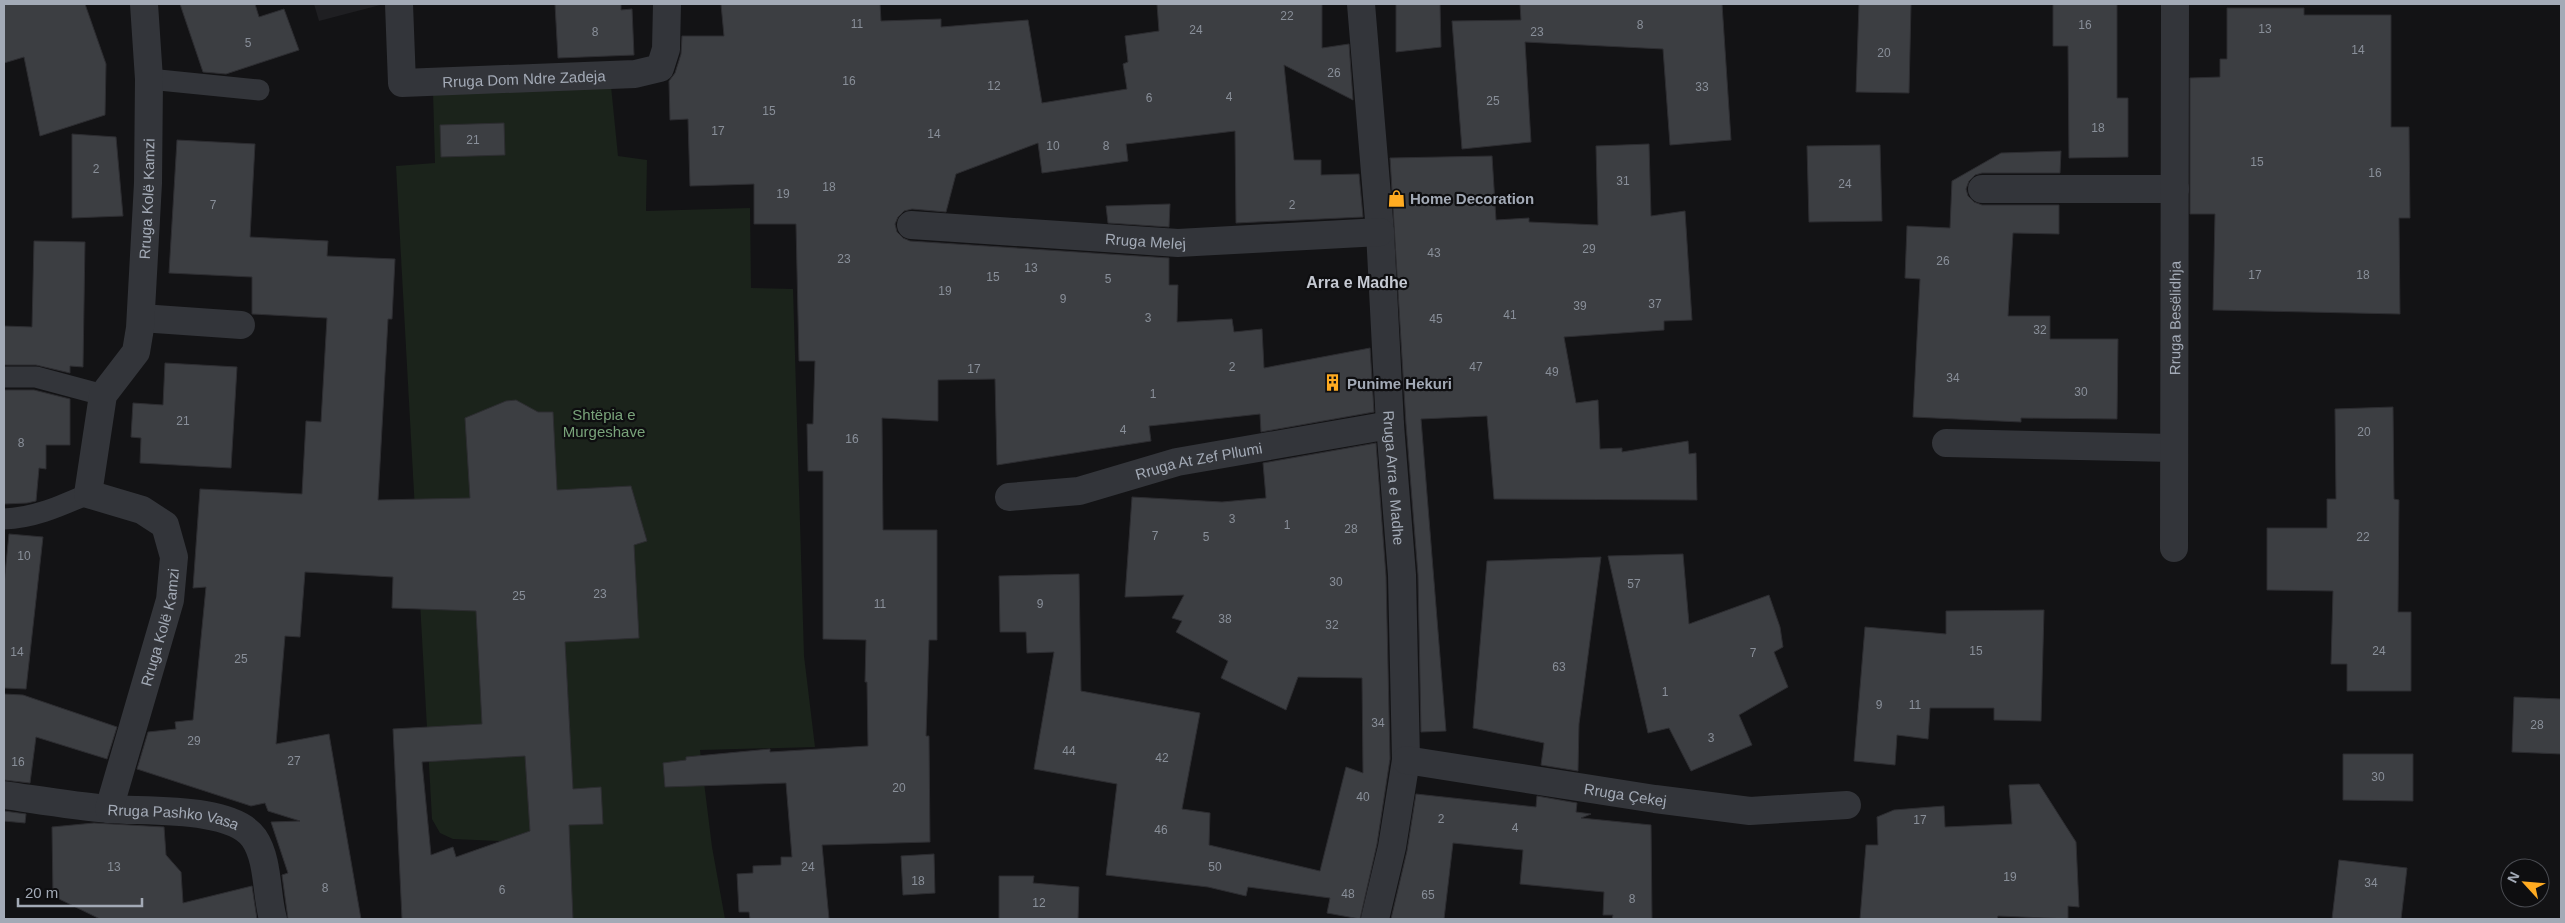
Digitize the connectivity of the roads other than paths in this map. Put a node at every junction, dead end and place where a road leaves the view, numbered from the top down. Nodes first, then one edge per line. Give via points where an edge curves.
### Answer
1 (144, 4) edge
2 (399, 4) edge
3 (667, 4) edge
4 (1361, 4) edge
5 (2175, 4) edge
6 (148, 79) junction
7 (259, 90) dead end
8 (1982, 189) dead end
9 (2175, 189) junction
10 (911, 225) dead end
11 (1380, 232) junction
12 (141, 318) junction
13 (241, 324) dead end
14 (4, 377) edge
15 (103, 395) junction
16 (1390, 425) junction
17 (1946, 443) dead end
18 (2174, 448) junction
19 (88, 494) junction
20 (1009, 497) dead end
21 (4, 520) edge
22 (2174, 548) dead end
23 (1406, 760) junction
24 (4, 795) edge
25 (1847, 805) dead end
26 (109, 809) junction
27 (273, 919) edge
28 (1374, 919) edge

1 - 6 street, Rruga Kolë Kamzi
2 - 3 street, Rruga Dom Ndre Zadeja via 402,83 636,74 660,68 666,49
4 - 11 street, Rruga Arra e Madhe
5 - 9 street, Rruga Besëlidhja
6 - 7 lane
6 - 12 street, Rruga Kolë Kamzi via 148,184
8 - 9 street
9 - 18 street, Rruga Besëlidhja
10 - 11 street, Rruga Melej via 1178,243
11 - 16 street, Rruga Arra e Madhe
12 - 13 street
12 - 15 street, Rruga Kolë Kamzi via 136,352
14 - 15 lane via 36,377
15 - 19 street, Rruga Kolë Kamzi
16 - 20 street, Rruga At Zef Pllumi via 1176,462 1079,491
16 - 23 street, Rruga Arra e Madhe via 1402,575
17 - 18 street
18 - 22 street, Rruga Besëlidhja
19 - 21 lane via 23,519
19 - 26 street, Rruga Kolë Kamzi via 142,510 165,525 174,557 170,600
23 - 25 street, Rruga Çekej via 1655,800 1750,811
23 - 28 street, Rruga Arra e Madhe via 1392,847
24 - 26 street, Rruga Pashko Vasa
26 - 27 street, Rruga Pashko Vasa via 185,812 227,820 247,830 255,839 263,860

